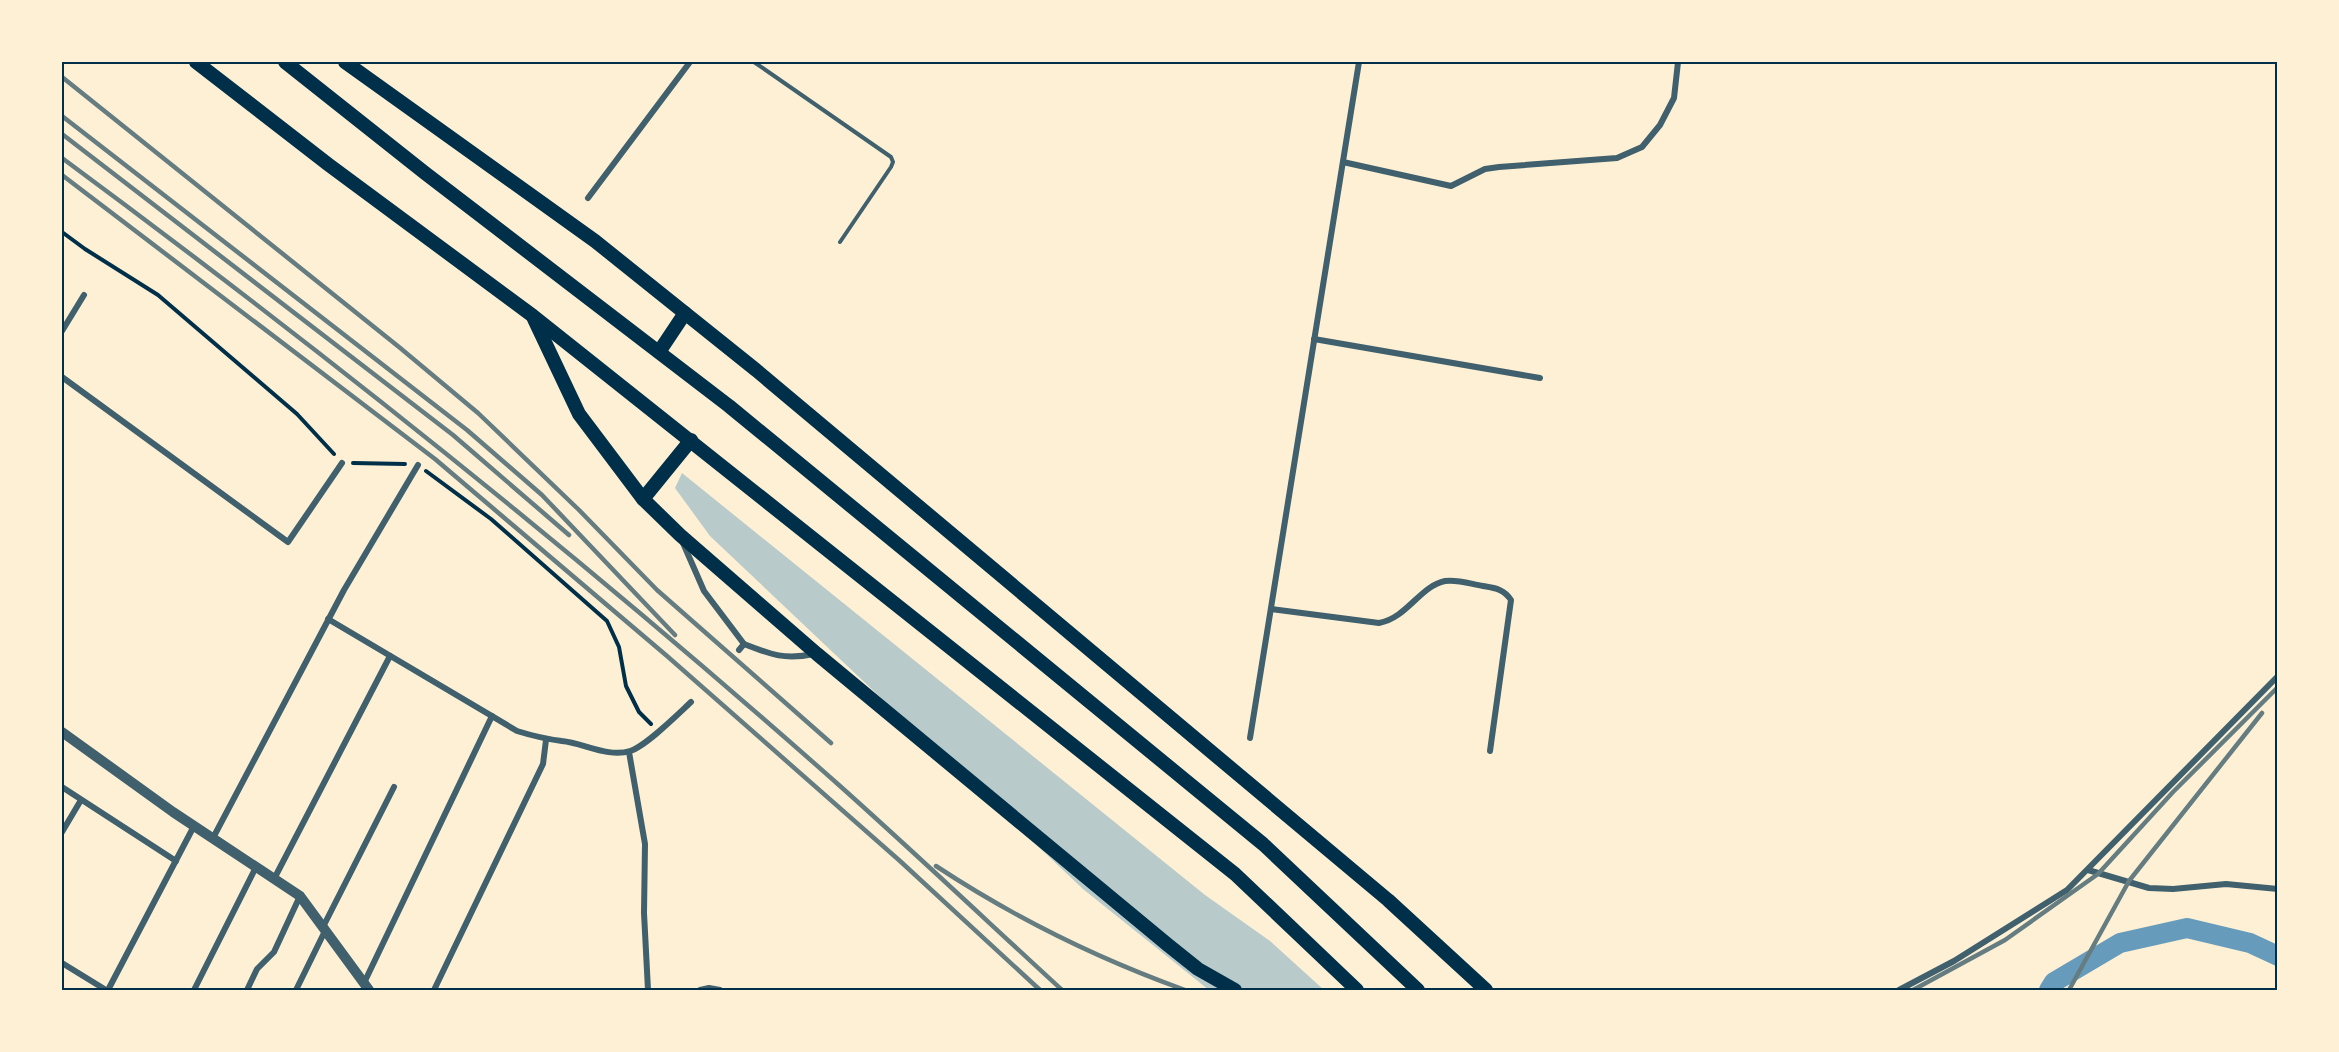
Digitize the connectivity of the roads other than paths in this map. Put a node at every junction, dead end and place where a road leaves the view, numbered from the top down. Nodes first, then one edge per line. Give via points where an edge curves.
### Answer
1 (196, 62) edge
2 (285, 62) edge
3 (345, 62) edge
4 (690, 62) edge
5 (754, 62) edge
6 (1359, 62) edge
7 (1678, 62) edge
8 (1343, 162) junction
9 (588, 198) dead end
10 (840, 242) dead end
11 (84, 295) dead end
12 (685, 313) junction
13 (533, 315) junction
14 (62, 331) edge
15 (1314, 339) junction
16 (659, 352) junction
17 (62, 377) edge
18 (1540, 378) dead end
19 (691, 440) junction
20 (342, 463) road end
21 (418, 465) road end
22 (643, 499) junction
23 (680, 535) junction
24 (1271, 609) junction
25 (328, 619) junction
26 (744, 645) junction
27 (739, 650) dead end
28 (817, 654) junction
29 (390, 656) junction
30 (2277, 676) edge
31 (691, 702) dead end
32 (492, 716) junction
33 (62, 732) edge
34 (1250, 738) dead end
35 (546, 740) junction
36 (1490, 751) dead end
37 (629, 752) junction
38 (62, 787) edge
39 (394, 787) dead end
40 (81, 800) junction
41 (194, 826) junction
42 (62, 832) edge
43 (213, 838) junction
44 (176, 861) junction
45 (256, 867) junction
46 (2088, 870) junction
47 (274, 879) junction
48 (2277, 889) edge
49 (300, 896) junction
50 (324, 929) junction
51 (62, 963) edge
52 (366, 987) edge
53 (107, 990) edge
54 (194, 990) edge
55 (247, 990) edge
56 (296, 990) edge
57 (434, 990) edge
58 (648, 990) edge
59 (700, 990) edge
60 (720, 990) edge
61 (1235, 990) edge
62 (1357, 990) edge
63 (1418, 990) edge
64 (1486, 990) edge
65 (1899, 990) edge

1 - 13 highway
2 - 16 highway
3 - 12 highway via 595,241
4 - 9 street
5 - 10 lane via 891,157 891,167
6 - 8 street
7 - 8 street via 1674,98 1660,125 1642,147 1617,158 1485,169 1451,186
8 - 15 street
11 - 14 street
12 - 16 highway
12 - 64 highway via 1388,900
13 - 19 highway
13 - 22 highway via 579,414
15 - 18 street
15 - 24 street
16 - 63 highway via 1263,844
17 - 20 street via 288,542
19 - 22 highway
19 - 62 highway via 1235,874
21 - 25 street
22 - 23 highway
23 - 26 street via 704,591
23 - 28 highway
24 - 34 street
24 - 36 street via 1378,623 1390,621 1436,584 1448,580 1499,589 1507,594 1511,600
25 - 29 street
25 - 43 street
26 - 27 street
26 - 28 street via 795,658
28 - 61 highway via 1198,969
29 - 32 street
29 - 47 street
30 - 46 street
31 - 37 street
32 - 35 street via 517,731
32 - 52 street
33 - 41 street
35 - 37 street
35 - 57 street via 543,764
37 - 58 street via 645,844
38 - 40 street
39 - 50 street
40 - 42 street
40 - 44 street
41 - 43 street
41 - 44 street
43 - 45 street
44 - 53 street
45 - 47 street
45 - 54 street
46 - 48 street via 2149,888 2226,884
46 - 65 street via 2067,890 1954,961
47 - 49 street
49 - 50 street
49 - 55 street via 274,952 257,969
50 - 52 street
50 - 56 street
51 - 53 street
59 - 60 street

